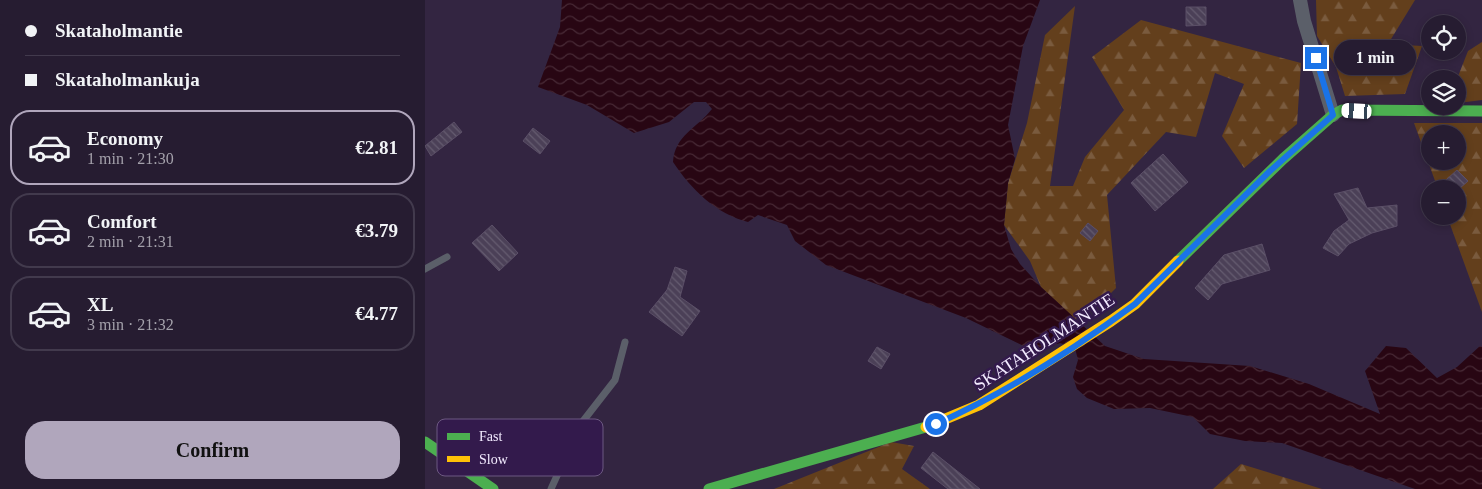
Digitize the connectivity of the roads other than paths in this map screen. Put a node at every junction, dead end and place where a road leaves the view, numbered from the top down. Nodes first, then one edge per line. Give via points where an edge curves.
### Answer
1 (1300, 0) edge
2 (1482, 111) edge
3 (1333, 115) junction
4 (447, 257) dead end
5 (425, 269) edge
6 (625, 342) dead end
7 (586, 419) edge
8 (425, 442) edge
9 (437, 450) edge
10 (474, 476) edge
11 (557, 476) edge
12 (731, 487) edge
13 (493, 489) edge
14 (551, 489) edge
15 (709, 489) edge

1 - 3 street
2 - 3 street via 1342,110
3 - 12 street, SKATAHOLMANTIE via 1276,165 1135,304 1047,363 979,405 936,424
4 - 5 lane
6 - 7 lane via 615,380
8 - 9 street
10 - 13 street
11 - 14 lane
12 - 15 street, SKATAHOLMANTIE

